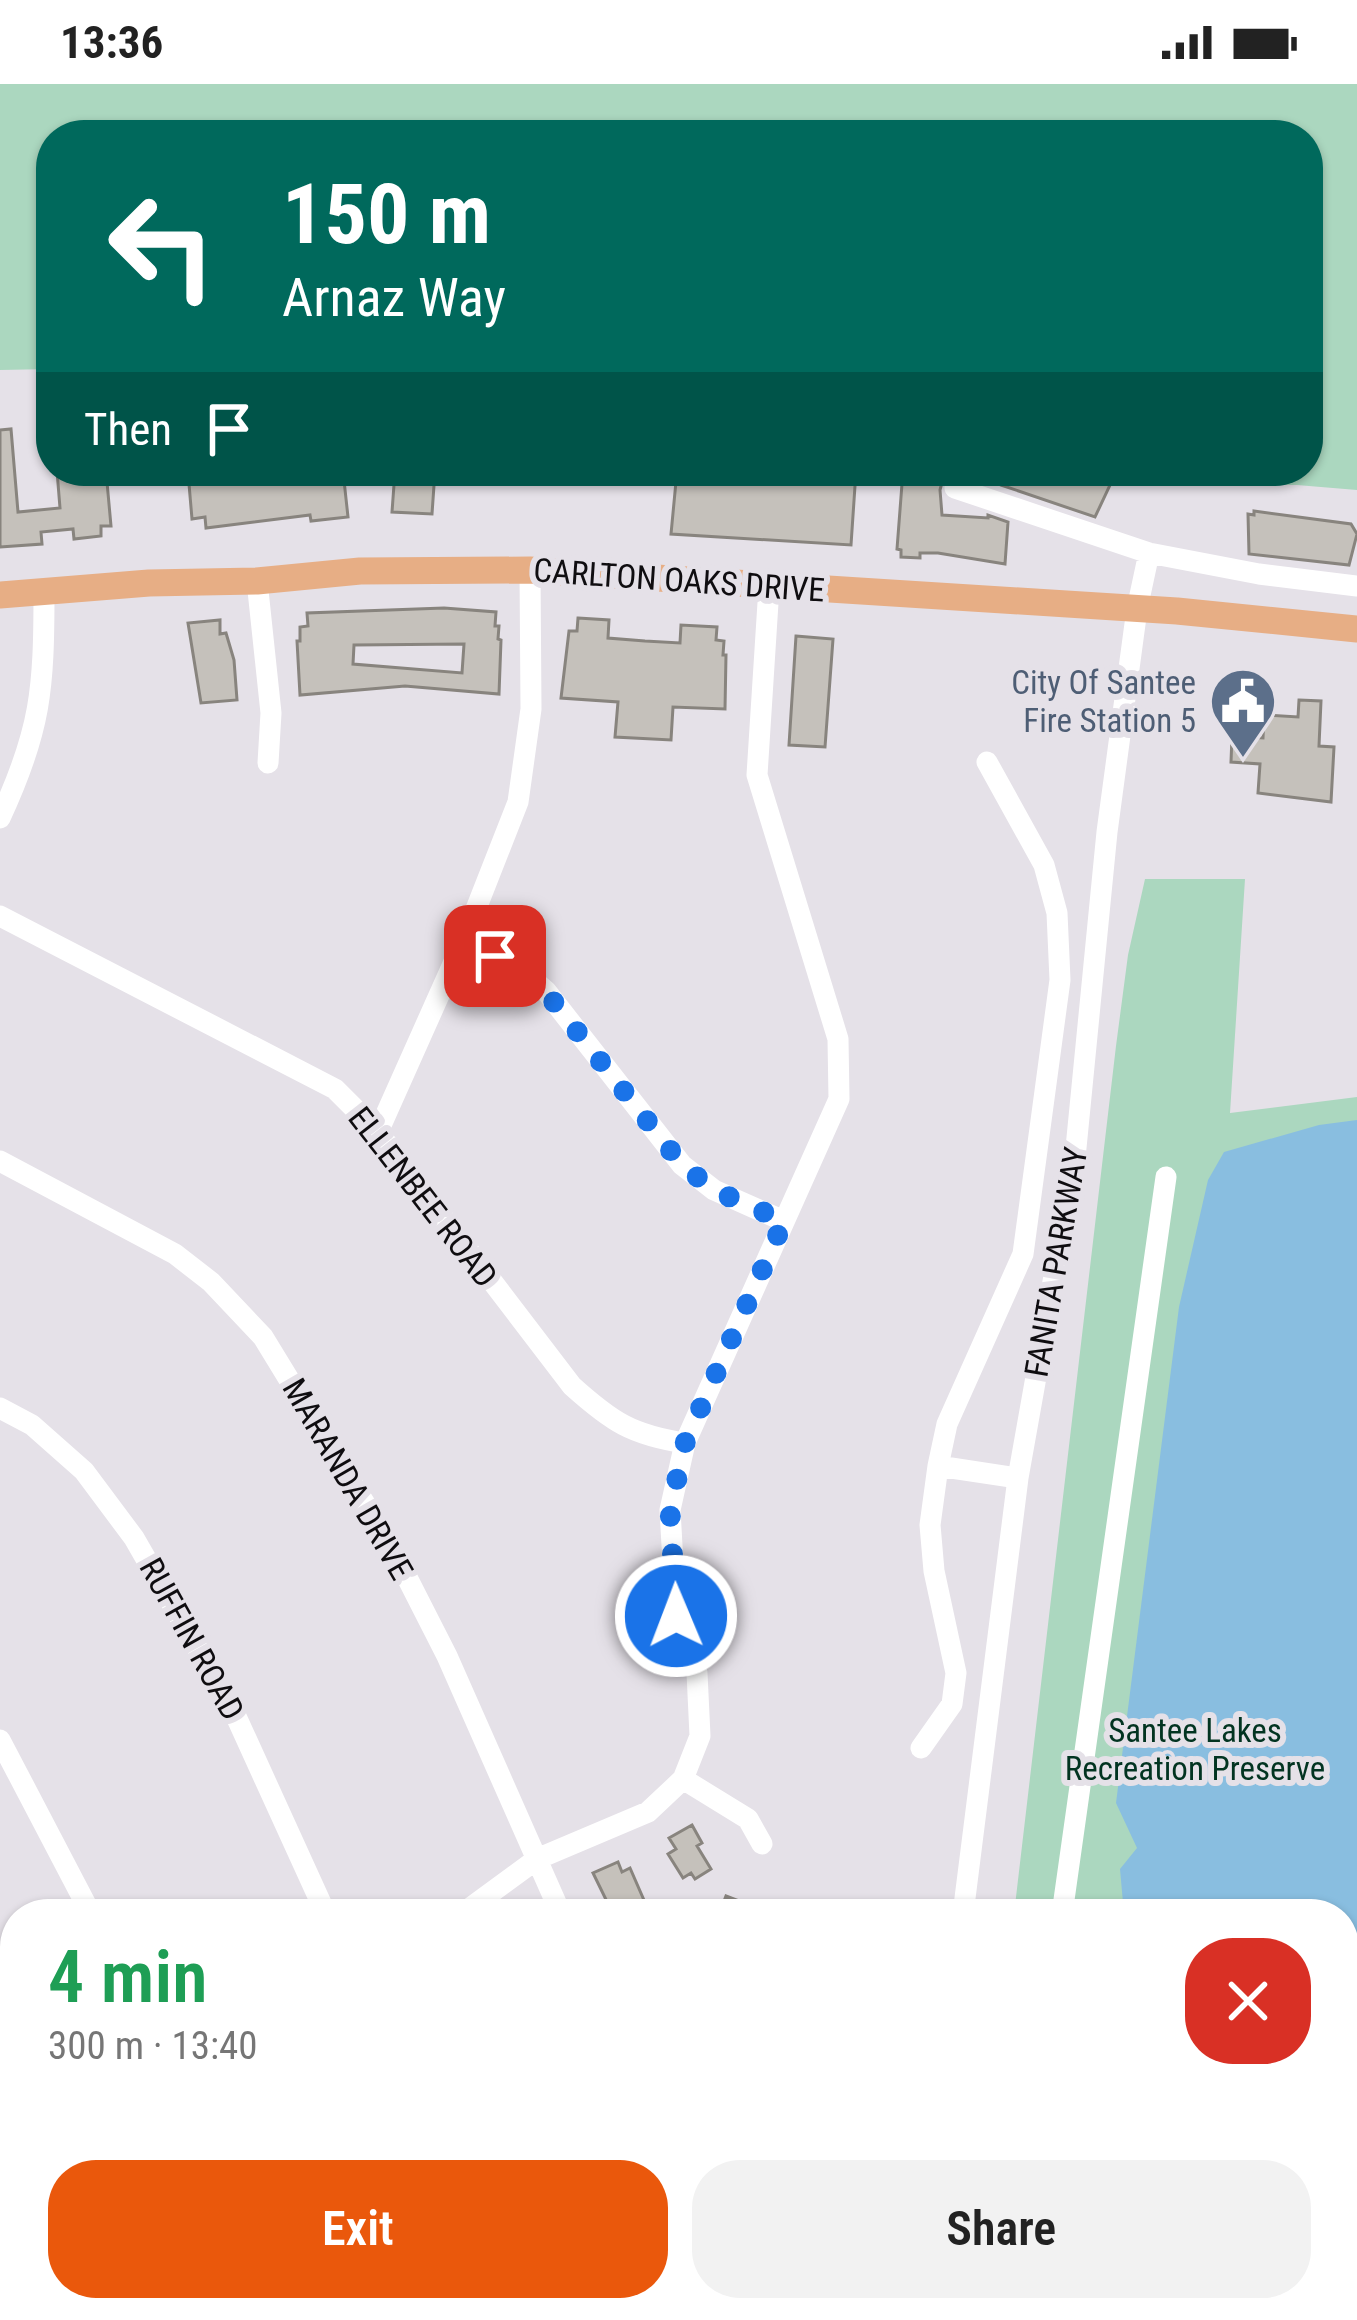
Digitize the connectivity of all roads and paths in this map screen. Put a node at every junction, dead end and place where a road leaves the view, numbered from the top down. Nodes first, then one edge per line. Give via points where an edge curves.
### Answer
1 (955, 488) dead end
2 (1149, 553) junction
3 (530, 570) junction
4 (257, 581) junction
5 (769, 586) junction
6 (1357, 586) edge
7 (44, 592) junction
8 (0, 595) edge
9 (1137, 609) junction
10 (1357, 628) edge
11 (987, 762) dead end
12 (268, 763) dead end
13 (0, 818) edge
14 (0, 916) edge
15 (465, 938) junction
16 (378, 1132) junction
17 (0, 1161) edge
18 (1166, 1178) dead end
19 (784, 1221) junction
20 (0, 1408) edge
21 (685, 1443) junction
22 (938, 1466) junction
23 (1018, 1478) junction
24 (0, 1740) edge
25 (921, 1748) dead end
26 (683, 1779) junction
27 (762, 1844) dead end
28 (538, 1859) junction
29 (83, 1899) edge
30 (319, 1899) edge
31 (483, 1899) edge
32 (555, 1899) edge
33 (965, 1899) edge
34 (1064, 1899) edge

1 - 2 street
2 - 6 street
2 - 9 street, FANITA PARKWAY
3 - 4 main road, CARLTON OAKS DRIVE
3 - 5 main road, CARLTON OAKS DRIVE
3 - 15 street via 531,709 518,802
4 - 7 main road, CARLTON OAKS DRIVE
4 - 12 street via 271,713
5 - 9 main road, CARLTON OAKS DRIVE
5 - 19 street via 757,775 838,1039 839,1099
7 - 8 main road, CARLTON OAKS DRIVE
7 - 13 street via 40,706
9 - 10 main road, CARLTON OAKS DRIVE
9 - 23 street, FANITA PARKWAY via 1075,1158
11 - 22 street via 1044,865 1057,914 1060,980 1024,1255 947,1424
14 - 16 street, ELLENBEE ROAD via 316,1076
15 - 16 street
15 - 19 street via 546,992 682,1165 714,1190
16 - 21 street, ELLENBEE ROAD via 572,1386 642,1436
17 - 28 street, MARANDA DRIVE via 175,1254 263,1337 392,1548
18 - 34 street
19 - 21 street
20 - 30 street, RUFFIN ROAD via 84,1471 134,1538 234,1712
21 - 26 street via 670,1510 676,1616 697,1673 701,1721
22 - 23 street
22 - 25 street via 930,1525 956,1673 952,1704
23 - 33 street, FANITA PARKWAY
24 - 29 street
26 - 27 street via 748,1819
26 - 28 street via 648,1812
28 - 31 street
28 - 32 street, MARANDA DRIVE

